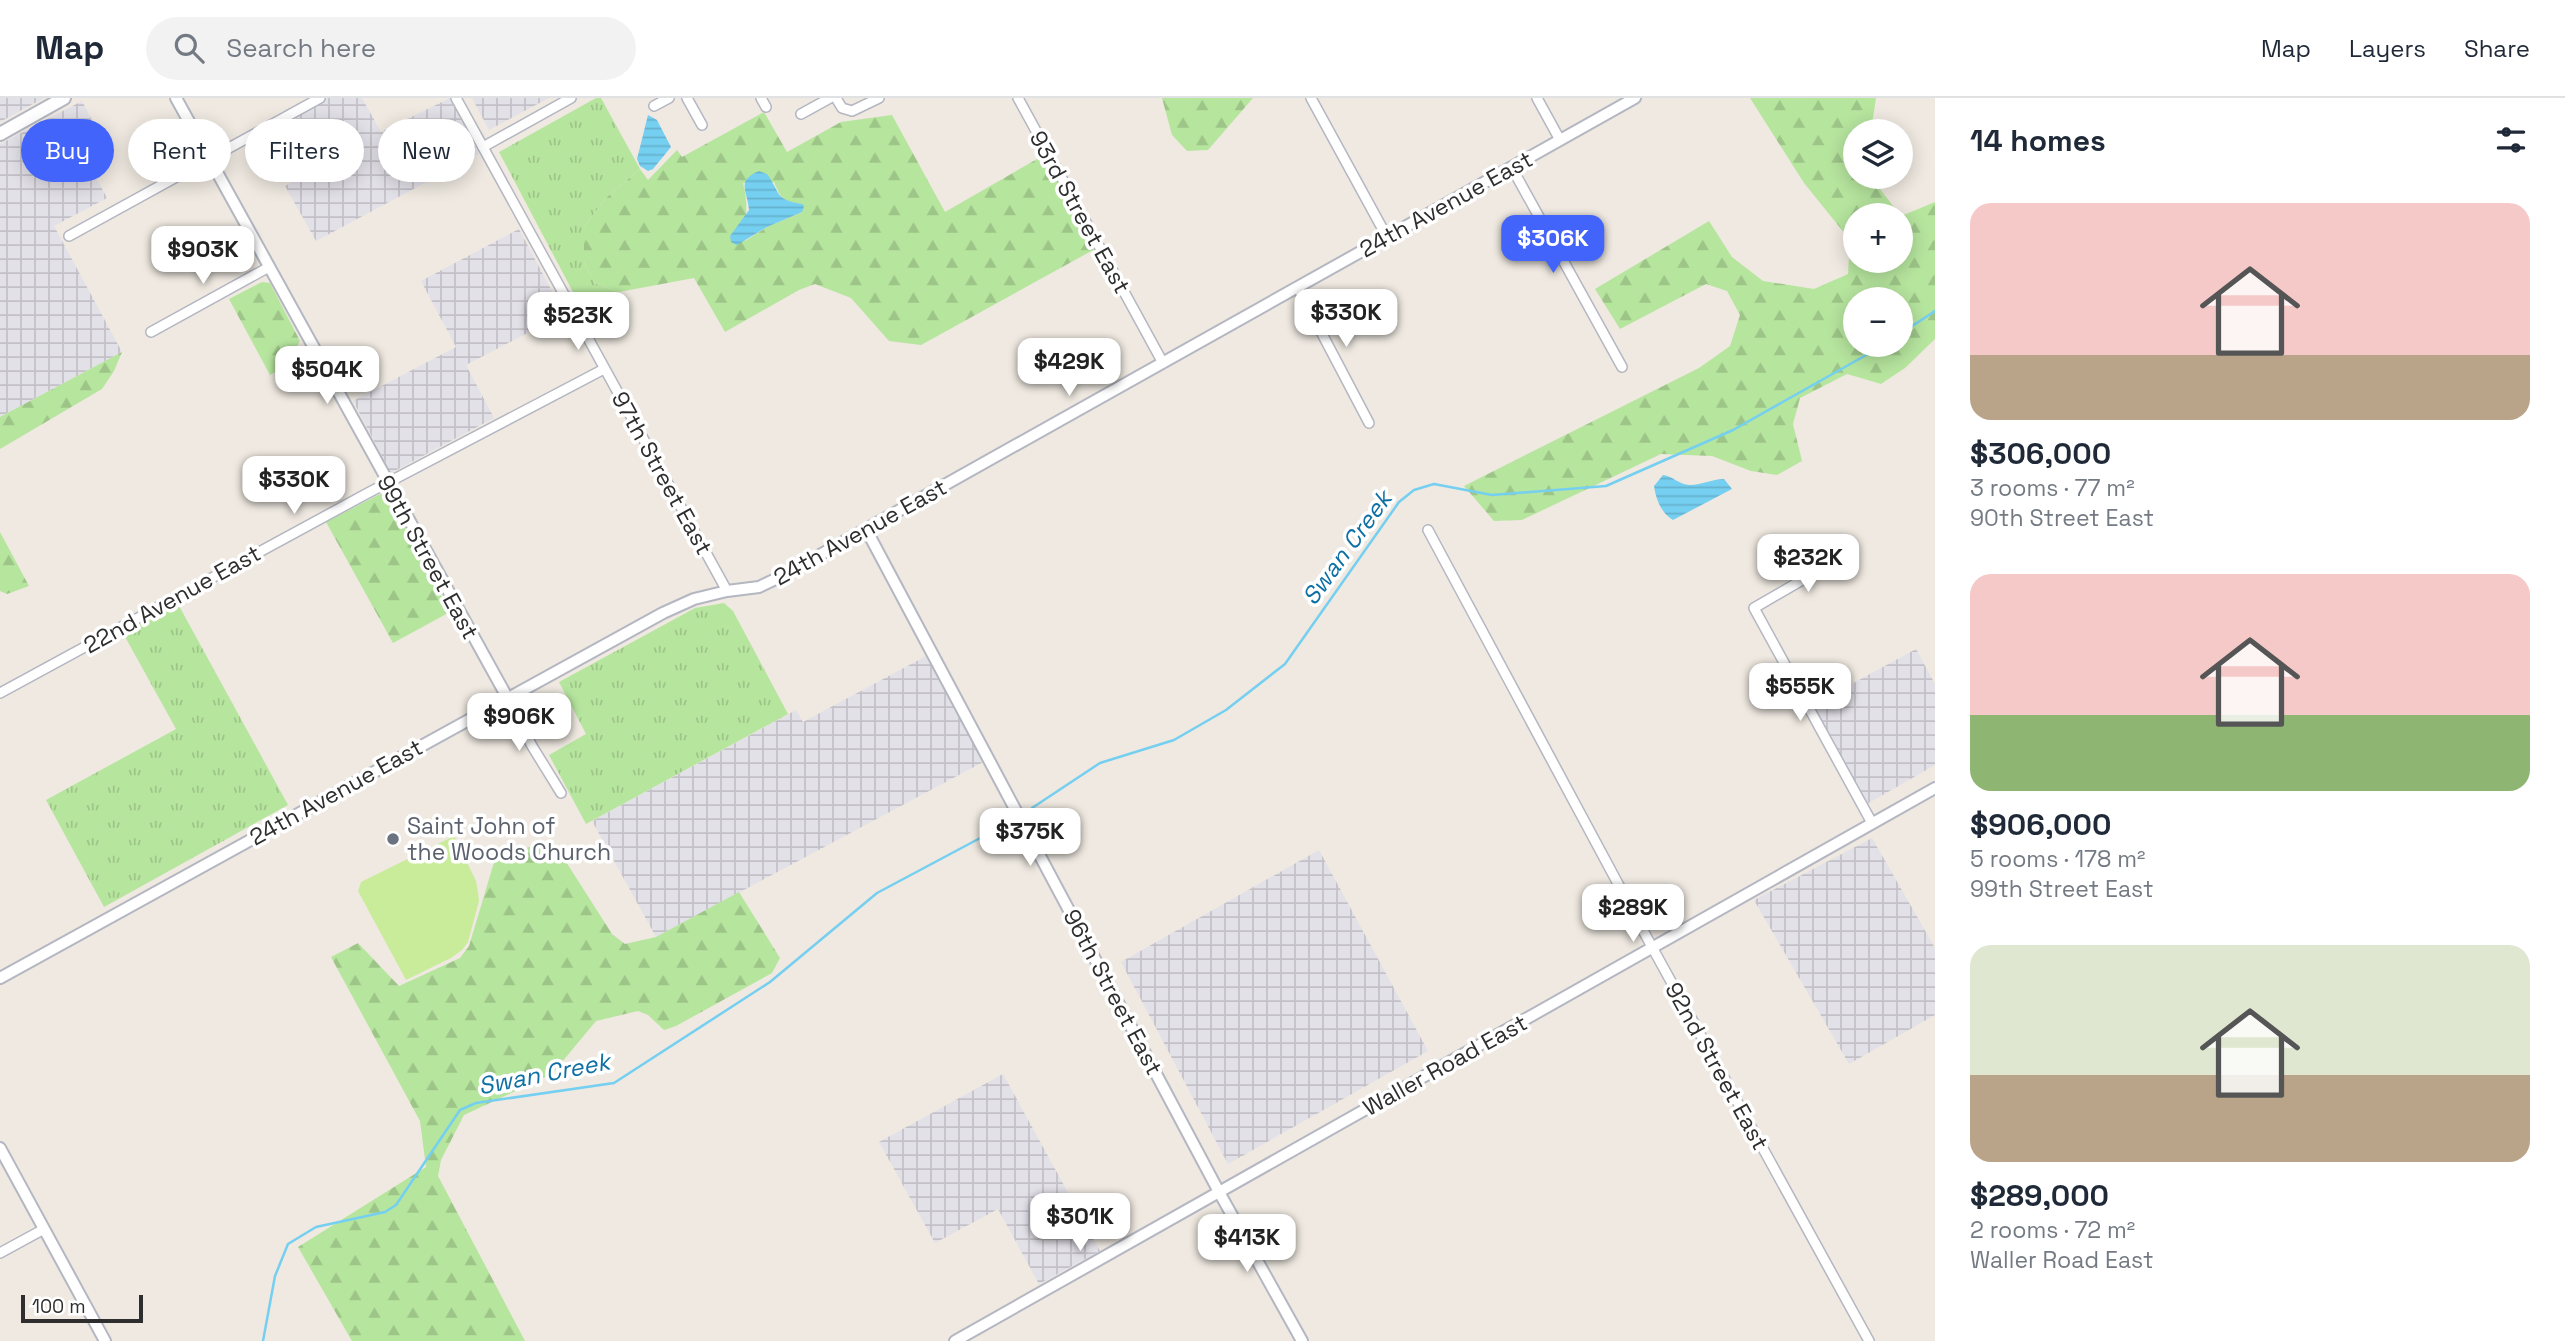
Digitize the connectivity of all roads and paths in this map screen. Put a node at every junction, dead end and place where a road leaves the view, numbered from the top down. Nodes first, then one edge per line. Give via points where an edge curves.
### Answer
1 (64, 98) edge
2 (176, 98) edge
3 (320, 98) edge
4 (456, 98) edge
5 (571, 98) edge
6 (669, 98) edge
7 (687, 98) edge
8 (761, 98) edge
9 (830, 98) edge
10 (836, 98) edge
11 (880, 98) edge
12 (1018, 98) edge
13 (1311, 98) edge
14 (1537, 98) edge
15 (1635, 98) edge
16 (654, 106) dead end
17 (766, 107) dead end
18 (801, 114) dead end
19 (188, 119) edge
20 (702, 125) dead end
21 (0, 134) edge
22 (1560, 140) junction
23 (231, 147) edge
24 (483, 147) junction
25 (1512, 167) junction
26 (168, 182) edge
27 (223, 182) edge
28 (69, 236) dead end
29 (1387, 236) junction
30 (269, 267) junction
31 (1298, 288) junction
32 (151, 332) dead end
33 (1163, 363) junction
34 (1622, 367) dead end
35 (604, 369) junction
36 (1369, 423) dead end
37 (388, 484) junction
38 (1428, 530) dead end
39 (867, 531) junction
40 (1847, 554) dead end
41 (727, 591) junction
42 (0, 693) edge
43 (507, 697) junction
44 (1935, 788) edge
45 (561, 793) dead end
46 (1872, 823) junction
47 (1652, 947) junction
48 (0, 978) edge
49 (0, 1148) edge
50 (1219, 1192) junction
51 (44, 1229) junction
52 (0, 1253) edge
53 (105, 1341) edge
54 (955, 1341) edge
55 (1302, 1341) edge
56 (1869, 1341) edge

1 - 21 main road
2 - 19 street, 99th Street East
3 - 23 street
4 - 24 street, 97th Street East
5 - 24 street
6 - 16 street
7 - 20 street
8 - 17 street
9 - 18 street
10 - 11 street via 842,108 852,111
12 - 33 street, 93rd Street East
13 - 29 street
14 - 22 street
15 - 22 street, 24th Avenue East
22 - 25 street, 24th Avenue East
24 - 35 street, 97th Street East
25 - 29 street, 24th Avenue East
25 - 34 street
26 - 28 street
27 - 30 street, 99th Street East
29 - 31 street, 24th Avenue East
30 - 32 street
30 - 37 street, 99th Street East
31 - 33 street, 24th Avenue East
31 - 36 street
33 - 39 street, 24th Avenue East
35 - 37 street, 22nd Avenue East
35 - 41 street, 97th Street East
37 - 42 street, 22nd Avenue East
37 - 43 street, 99th Street East
38 - 47 street, 92nd Street East
39 - 41 street, 24th Avenue East via 759,587
39 - 50 street, 96th Street East
40 - 46 street via 1754,608
41 - 43 street, 24th Avenue East via 673,608
43 - 45 street, 99th Street East
43 - 48 street, 24th Avenue East
44 - 46 street, Waller Road East
46 - 47 street, Waller Road East
47 - 50 street, Waller Road East
47 - 56 street, 92nd Street East
49 - 51 street
50 - 54 street, Waller Road East
50 - 55 street, 96th Street East
51 - 52 street
51 - 53 street

